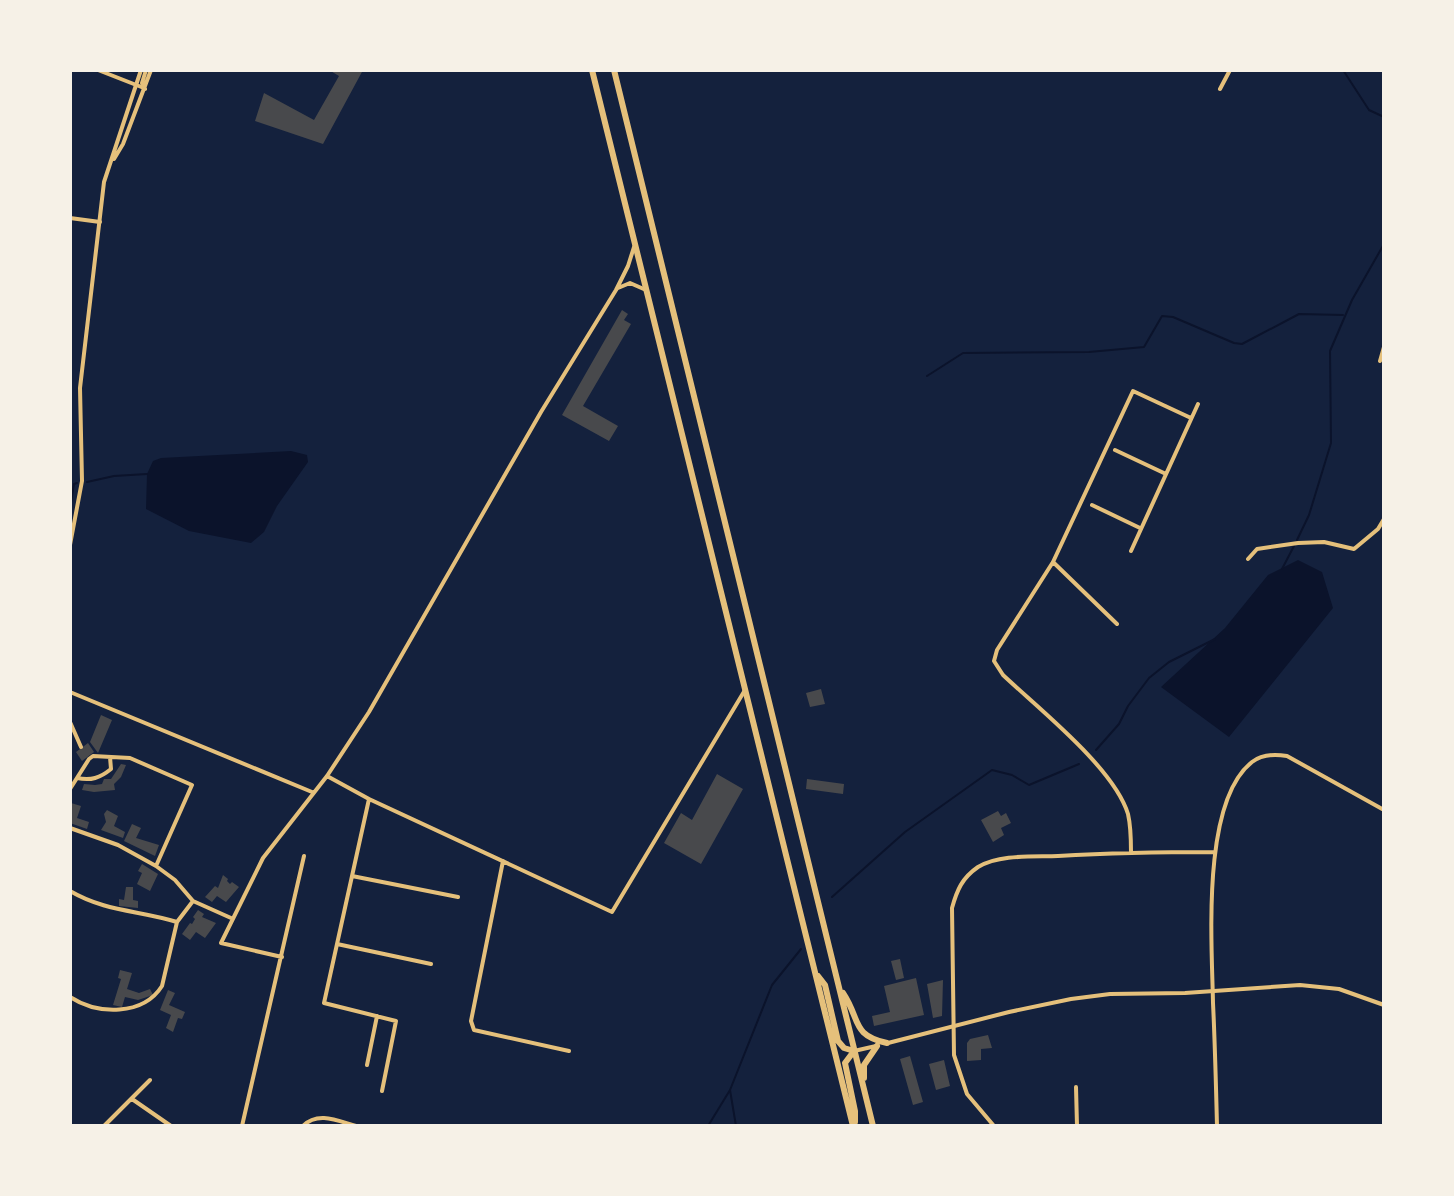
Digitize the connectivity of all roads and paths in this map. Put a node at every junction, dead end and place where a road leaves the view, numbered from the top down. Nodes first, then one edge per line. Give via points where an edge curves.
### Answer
1 (98, 70) edge
2 (146, 70) edge
3 (592, 70) edge
4 (614, 70) edge
5 (1230, 70) edge
6 (136, 85) junction
7 (145, 89) junction
8 (1220, 89) dead end
9 (110, 164) junction
10 (70, 218) edge
11 (100, 222) junction
12 (634, 241) junction
13 (616, 290) junction
14 (646, 290) junction
15 (1384, 347) edge
16 (1380, 361) dead end
17 (1198, 404) dead end
18 (1191, 418) junction
19 (1115, 450) dead end
20 (1166, 474) junction
21 (1092, 505) dead end
22 (1384, 519) edge
23 (1141, 528) junction
24 (70, 545) edge
25 (1131, 551) dead end
26 (1248, 559) dead end
27 (1053, 562) junction
28 (1117, 624) dead end
29 (745, 690) junction
30 (70, 692) edge
31 (70, 722) edge
32 (81, 747) dead end
33 (110, 757) junction
34 (327, 776) junction
35 (77, 778) junction
36 (70, 789) edge
37 (313, 792) junction
38 (369, 799) junction
39 (1384, 810) edge
40 (70, 828) edge
41 (1131, 852) junction
42 (1214, 852) junction
43 (304, 856) dead end
44 (503, 861) junction
45 (156, 866) junction
46 (352, 876) junction
47 (70, 891) edge
48 (458, 897) dead end
49 (193, 901) junction
50 (231, 918) junction
51 (177, 922) junction
52 (337, 944) junction
53 (282, 957) junction
54 (431, 964) dead end
55 (814, 971) junction
56 (839, 987) junction
57 (1213, 992) junction
58 (70, 997) edge
59 (1384, 1005) edge
60 (377, 1016) junction
61 (954, 1026) junction
62 (887, 1043) junction
63 (877, 1046) junction
64 (569, 1051) dead end
65 (854, 1051) junction
66 (367, 1065) dead end
67 (150, 1080) dead end
68 (863, 1085) junction
69 (1076, 1087) dead end
70 (382, 1091) dead end
71 (132, 1099) junction
72 (107, 1125) edge
73 (171, 1126) edge
74 (242, 1126) edge
75 (303, 1126) edge
76 (356, 1126) edge
77 (854, 1126) edge
78 (873, 1126) edge
79 (994, 1126) edge
80 (1077, 1126) edge
81 (1217, 1126) edge

1 - 6 street
2 - 6 street
2 - 7 street
3 - 12 highway
4 - 56 highway
5 - 8 street
6 - 7 street
6 - 9 street
7 - 9 street
9 - 11 street
10 - 11 street
11 - 24 street via 80,388 82,481
12 - 13 street
12 - 14 highway
13 - 14 street via 630,283
13 - 34 street
14 - 29 highway
15 - 16 street
17 - 18 street
18 - 20 street
18 - 27 street via 1133,391
19 - 20 street
20 - 23 street
21 - 23 street
22 - 26 street via 1354,549 1298,543 1257,549
23 - 25 street
27 - 28 street
27 - 41 street via 994,661 1114,786 1128,815
29 - 44 street via 612,912
29 - 55 highway
30 - 37 street
31 - 32 street
33 - 35 street via 88,758
33 - 35 street via 111,769 104,774
33 - 45 street via 130,758 192,785
34 - 37 street
34 - 38 street
35 - 36 street
37 - 50 street via 263,858
38 - 44 street
38 - 46 street
39 - 42 street via 1287,756 1272,754 1253,761 1239,776
40 - 45 street
41 - 42 street
41 - 61 street via 1012,858 981,866 964,878 952,908
42 - 57 street
43 - 53 street
44 - 64 street via 471,1021 474,1030
45 - 49 street
46 - 48 street
46 - 52 street
47 - 51 street via 108,908
49 - 50 street
49 - 51 street
50 - 53 street via 221,943
51 - 58 street via 157,994 128,1010
52 - 54 street
52 - 60 street via 324,1003
53 - 74 street
55 - 65 highway via 825,985 838,1041
55 - 77 highway
56 - 62 highway via 860,1030
56 - 65 highway
57 - 59 street via 1320,986
57 - 61 street via 1071,999
57 - 81 street
60 - 66 street
60 - 70 street via 396,1021
61 - 62 street
61 - 79 street via 959,1074 967,1094
62 - 63 street
63 - 65 street
63 - 68 highway via 864,1065
65 - 68 highway
65 - 77 highway via 845,1063
67 - 71 street
68 - 78 highway
69 - 80 street
71 - 72 street
71 - 73 street
75 - 76 street via 320,1117

